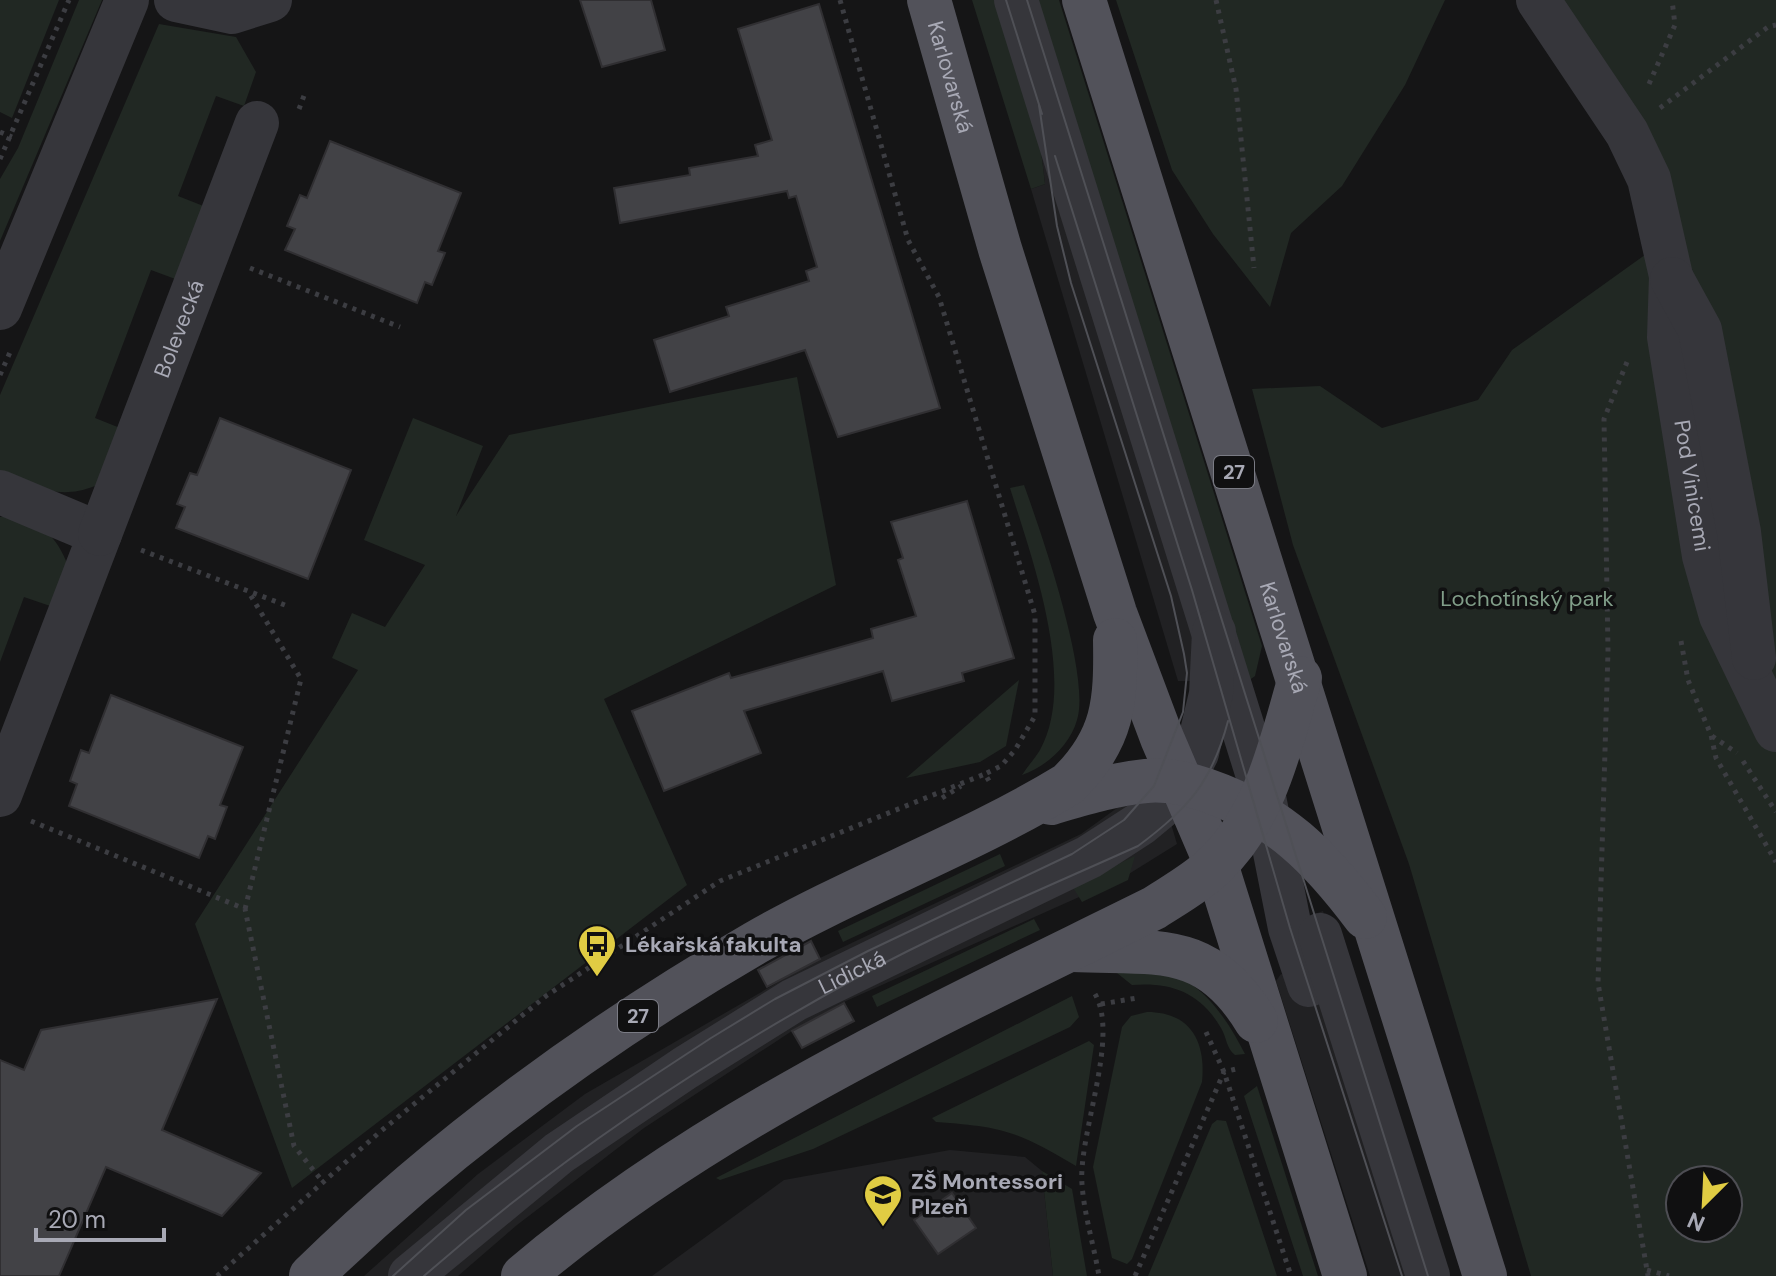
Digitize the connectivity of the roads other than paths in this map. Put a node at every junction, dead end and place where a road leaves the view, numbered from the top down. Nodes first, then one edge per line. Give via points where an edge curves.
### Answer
1 (127, 0) edge
2 (176, 0) edge
3 (270, 0) edge
4 (929, 0) edge
5 (1016, 0) edge
6 (1084, 0) edge
7 (1538, 0) edge
8 (257, 123) dead end
9 (0, 308) edge
10 (0, 492) edge
11 (100, 534) junction
12 (1115, 613) junction
13 (1214, 632) junction
14 (1300, 678) junction
15 (1776, 730) edge
16 (1181, 783) junction
17 (12, 807) edge
18 (1269, 813) junction
19 (1007, 816) junction
20 (1216, 864) junction
21 (1381, 939) junction
22 (1070, 950) junction
23 (1309, 985) junction
24 (1278, 1060) junction
25 (311, 1276) edge
26 (410, 1276) edge
27 (523, 1276) edge
28 (1345, 1276) edge
29 (1402, 1276) edge
30 (1428, 1276) edge
31 (1485, 1276) edge

1 - 9 street
2 - 3 street via 232,12
4 - 12 main road, Karlovarská via 1000,249
5 - 13 street, Karlovarská
6 - 14 main road, Karlovarská / 27
7 - 15 street, Pod Vinicemi via 1627,133 1649,179 1671,276 1669,337 1704,556 1721,616
8 - 11 street, Bolevecká
10 - 11 street
11 - 17 street, Bolevecká
12 - 16 main road, Karlovarská
12 - 19 main road, Karlovarská via 1114,703 1100,746 1068,784
13 - 16 street, Lidická via 1204,733
13 - 18 street, Karlovarská
14 - 18 main road
14 - 21 main road, Karlovarská
16 - 18 main road
16 - 19 main road via 1149,780 1089,791
16 - 20 main road, Karlovarská
16 - 26 street, Lidická via 1175,795 1140,824 1089,857 794,1000 685,1068 559,1153
18 - 20 main road
18 - 21 main road via 1338,881
18 - 23 street, Karlovarská via 1290,928
18 - 30 street, Karlovarská
19 - 25 main road, 27 via 757,942 616,1029 472,1135
20 - 22 main road via 1154,908
20 - 23 street, Karlovarská
20 - 24 main road, Karlovarská
21 - 31 main road, Karlovarská
22 - 24 main road via 1183,955 1210,967 1240,997
22 - 27 main road via 693,1149
23 - 29 street, Karlovarská
24 - 28 main road, Karlovarská

